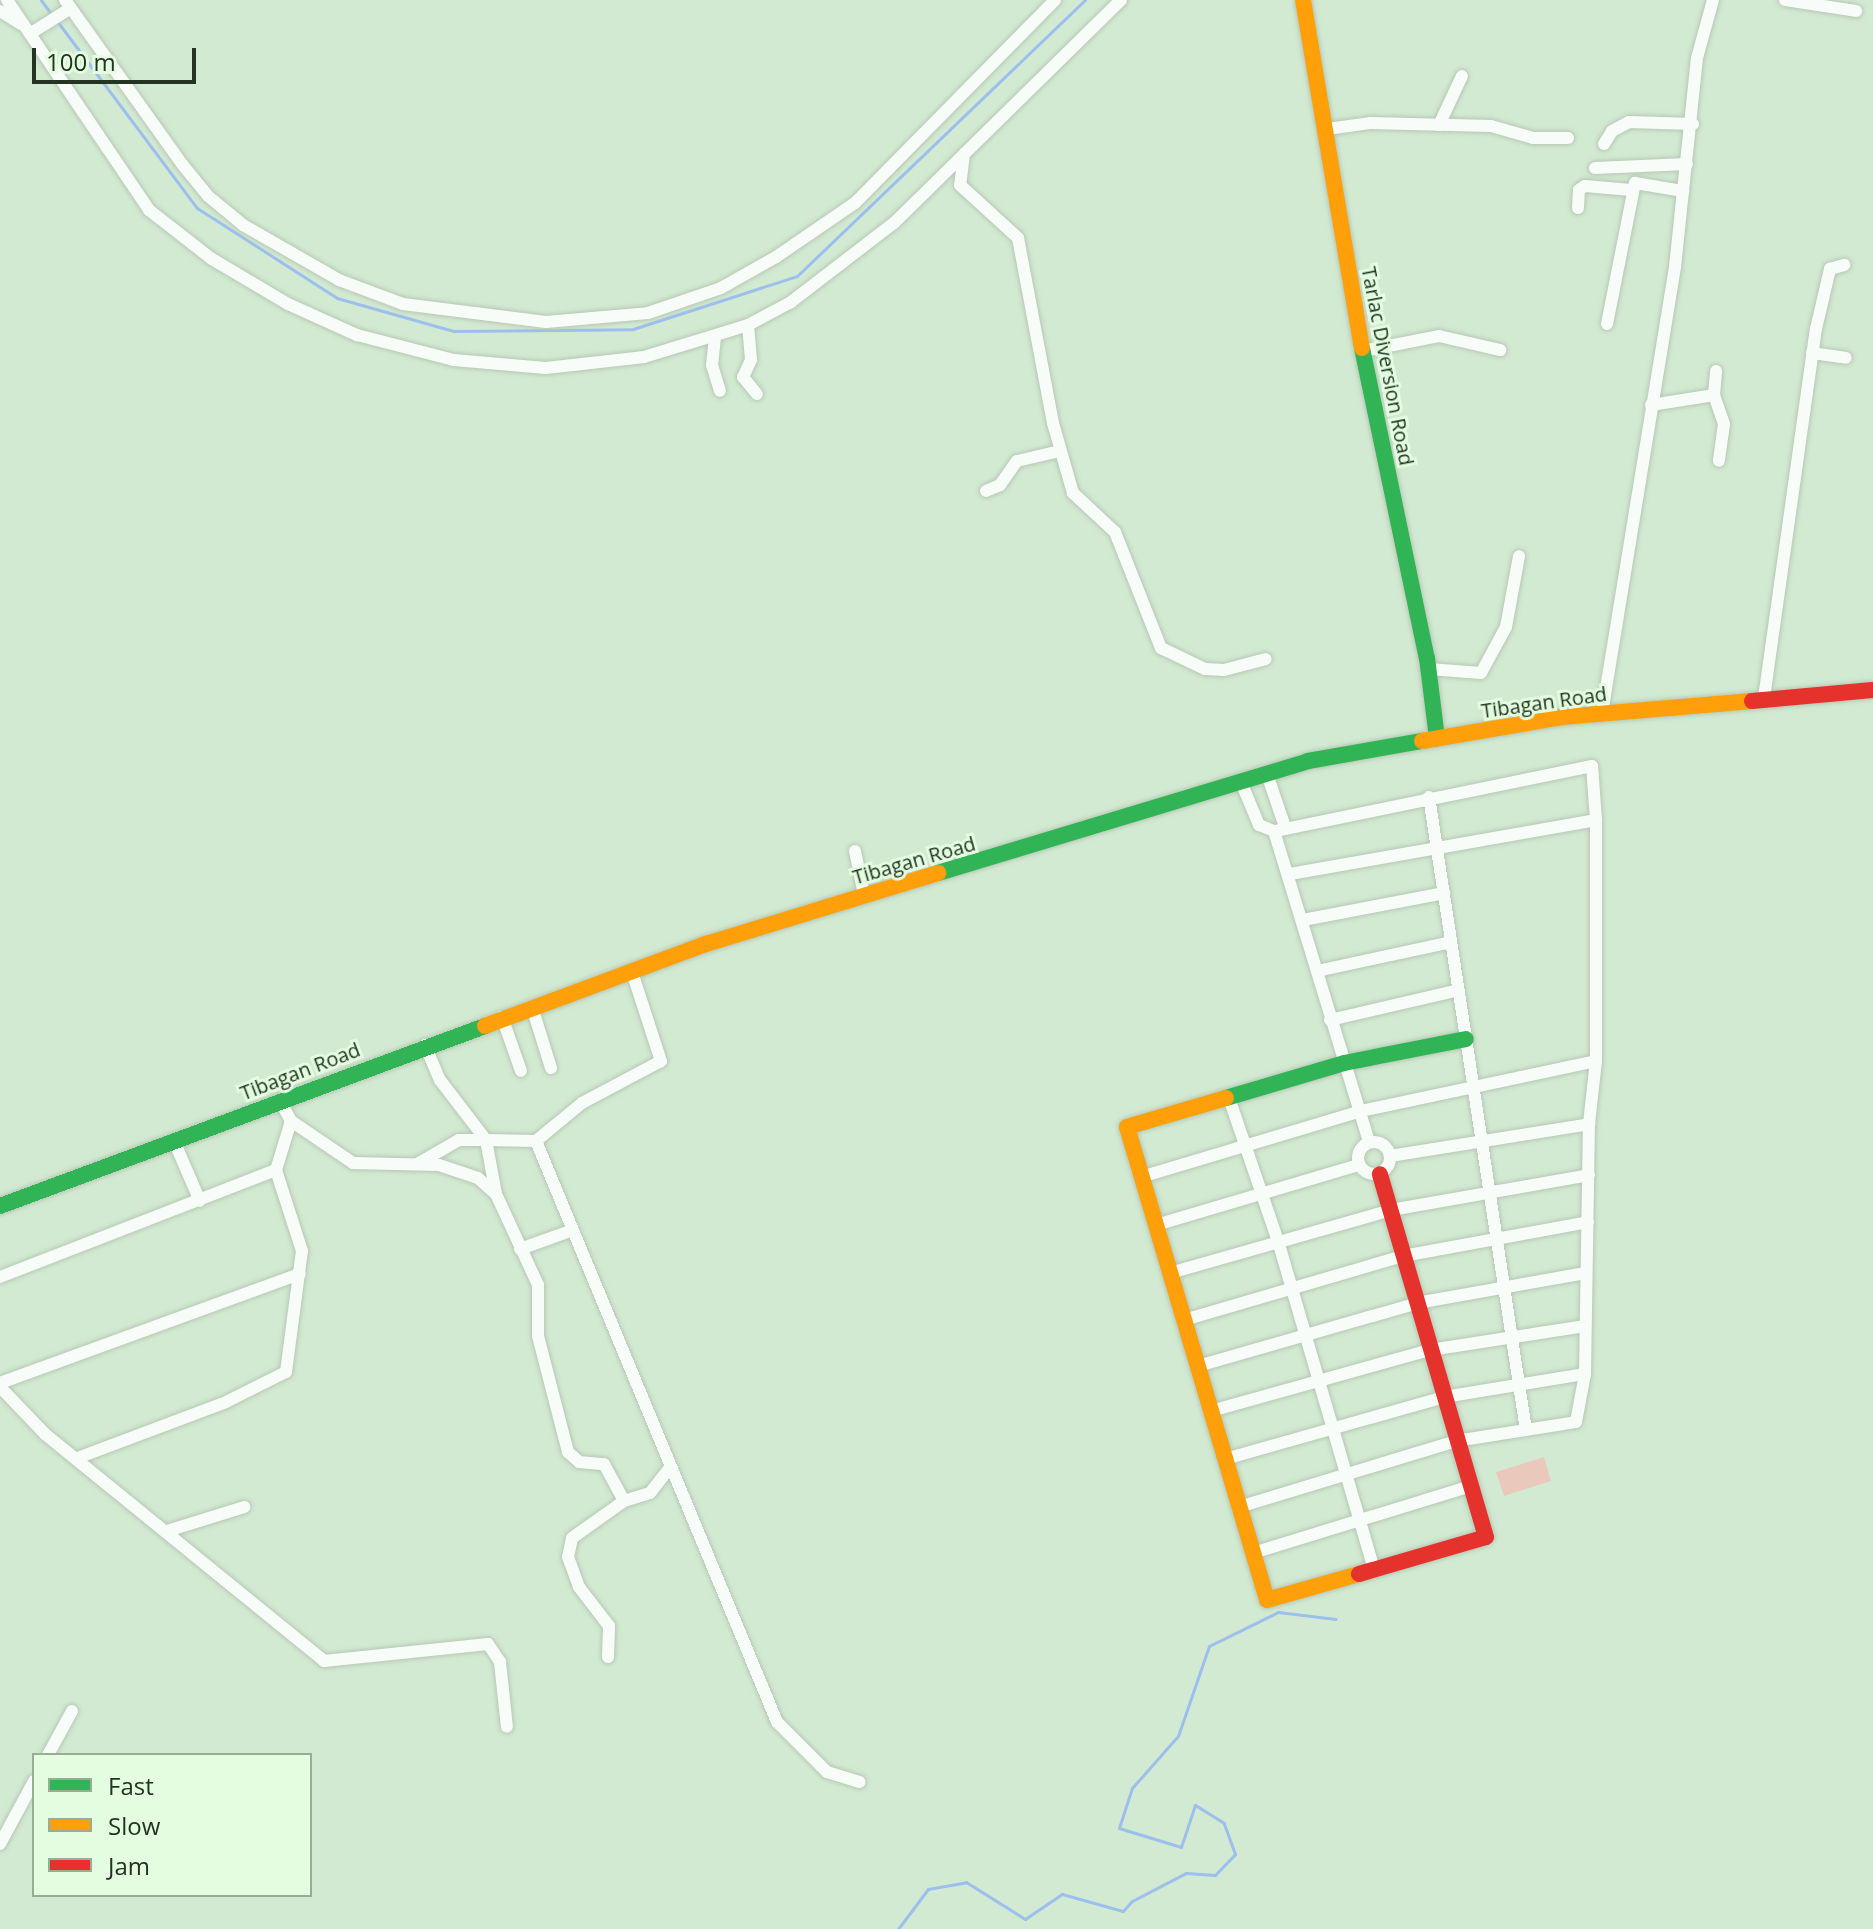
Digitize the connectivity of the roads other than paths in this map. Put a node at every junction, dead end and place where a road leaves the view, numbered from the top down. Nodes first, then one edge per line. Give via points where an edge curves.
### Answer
1 (7, 0) edge
2 (1055, 0) edge
3 (1121, 0) edge
4 (1303, 0) edge
5 (1713, 0) edge
6 (1785, 0) edge
7 (67, 7) edge
8 (0, 11) edge
9 (1856, 11) dead end
10 (34, 29) junction
11 (1462, 76) dead end
12 (1693, 124) junction
13 (1439, 125) junction
14 (1327, 129) junction
15 (1568, 138) dead end
16 (1604, 144) dead end
17 (965, 151) junction
18 (1687, 164) junction
19 (1595, 168) dead end
20 (1631, 190) junction
21 (1683, 191) junction
22 (1578, 208) dead end
23 (1844, 265) dead end
24 (1607, 324) dead end
25 (748, 325) junction
26 (715, 337) junction
27 (1500, 350) dead end
28 (1363, 351) junction
29 (1812, 353) junction
30 (1846, 358) dead end
31 (1716, 371) dead end
32 (720, 391) dead end
33 (757, 394) dead end
34 (1714, 395) junction
35 (1651, 405) junction
36 (1060, 451) junction
37 (1719, 461) dead end
38 (986, 491) dead end
39 (1519, 556) dead end
40 (1266, 659) dead end
41 (1429, 669) junction
42 (1873, 690) edge
43 (1764, 698) junction
44 (1602, 713) junction
45 (1437, 738) junction
46 (1267, 774) junction
47 (1241, 782) junction
48 (1273, 791) junction
49 (1429, 797) junction
50 (1248, 800) junction
51 (1596, 820) junction
52 (1280, 829) junction
53 (1437, 847) junction
54 (855, 851) dead end
55 (1290, 874) junction
56 (1444, 893) junction
57 (864, 895) junction
58 (1303, 920) junction
59 (1451, 942) junction
60 (1317, 971) junction
61 (632, 972) junction
62 (1459, 990) junction
63 (532, 1007) junction
64 (502, 1017) junction
65 (1330, 1020) junction
66 (1466, 1039) junction
67 (425, 1045) junction
68 (1596, 1061) junction
69 (1344, 1063) junction
70 (551, 1068) dead end
71 (521, 1071) dead end
72 (1473, 1083) junction
73 (1229, 1098) junction
74 (280, 1101) junction
75 (1361, 1111) junction
76 (291, 1121) junction
77 (1589, 1124) junction
78 (486, 1140) junction
79 (1481, 1140) junction
80 (174, 1141) junction
81 (536, 1141) junction
82 (1369, 1142) junction
83 (1243, 1145) junction
84 (1390, 1156) junction
85 (414, 1164) junction
86 (1359, 1165) junction
87 (276, 1170) junction
88 (1380, 1174) junction
89 (1589, 1175) junction
90 (1141, 1177) junction
91 (1489, 1189) junction
92 (496, 1194) junction
93 (1260, 1194) junction
94 (200, 1201) junction
95 (0, 1206) edge
96 (1391, 1210) junction
97 (1588, 1222) junction
98 (1156, 1225) junction
99 (573, 1230) junction
100 (1496, 1237) junction
101 (1278, 1241) junction
102 (520, 1249) junction
103 (1403, 1256) junction
104 (1170, 1273) junction
105 (1585, 1273) junction
106 (300, 1274) junction
107 (0, 1277) edge
108 (1504, 1286) junction
109 (1292, 1289) junction
110 (1417, 1303) junction
111 (1184, 1320) junction
112 (1585, 1326) junction
113 (1306, 1336) junction
114 (1512, 1338) junction
115 (1430, 1350) junction
116 (1198, 1366) junction
117 (1585, 1374) junction
118 (1319, 1381) junction
119 (1518, 1382) junction
120 (0, 1385) edge
121 (1444, 1397) junction
122 (1211, 1411) junction
123 (1333, 1429) junction
124 (1526, 1430) junction
125 (1456, 1441) junction
126 (80, 1457) junction
127 (1225, 1459) junction
128 (669, 1469) junction
129 (1346, 1473) junction
130 (1471, 1486) junction
131 (624, 1501) junction
132 (244, 1507) dead end
133 (1239, 1507) junction
134 (1359, 1519) junction
135 (167, 1531) junction
136 (1253, 1553) junction
137 (1374, 1569) junction
138 (608, 1657) dead end
139 (72, 1711) dead end
140 (507, 1727) dead end
141 (49, 1753) edge
142 (859, 1782) dead end
143 (32, 1785) edge
144 (0, 1844) edge

1 - 10 street
2 - 7 street via 855,203 776,257 721,288 648,313 546,322 403,304 339,280 243,225 208,196 182,164
3 - 17 street
4 - 14 main road, Tarlac Diversion Road
5 - 12 street via 1702,27
6 - 9 street
7 - 10 street
8 - 10 street
10 - 26 street via 158,219 254,286 357,335 454,360 546,368 644,357
11 - 13 street
12 - 16 street via 1629,122 1612,131
12 - 18 street
13 - 14 street via 1370,123
13 - 15 street via 1491,126 1533,138
14 - 28 main road, Tarlac Diversion Road
17 - 25 street via 846,263
17 - 36 street via 960,185 1018,238
18 - 19 street
18 - 21 street
20 - 21 street via 1639,182
20 - 22 street via 1585,186 1579,190
20 - 24 street
21 - 35 street
23 - 29 street via 1830,269 1827,277
25 - 26 street
25 - 33 street via 751,360 743,377
26 - 32 street via 712,365
27 - 28 street via 1439,336
28 - 41 main road, Tarlac Diversion Road
29 - 30 street
29 - 43 street
31 - 34 street
34 - 35 street
34 - 37 street via 1724,424
35 - 44 street
36 - 38 street via 1017,461 1000,485
36 - 40 street via 1073,493 1115,532 1131,563 1163,651 1205,669
39 - 41 street via 1506,627 1481,673
41 - 45 main road, Tarlac Diversion Road
42 - 43 main road, Tibagan Road
43 - 44 main road, Tibagan Road
44 - 45 main road, Tibagan Road
45 - 46 main road, Tibagan Road via 1369,748
46 - 47 main road, Tibagan Road
46 - 48 street
47 - 50 street
47 - 57 main road, Tibagan Road
48 - 50 street
48 - 52 street
49 - 51 street via 1592,766
49 - 52 street
49 - 53 street
50 - 52 street via 1259,825
51 - 53 street
51 - 68 street
52 - 55 street
53 - 55 street
53 - 56 street
54 - 57 street
55 - 58 street
56 - 58 street
56 - 59 street
57 - 61 main road, Tibagan Road
58 - 60 street
59 - 60 street
59 - 62 street
60 - 65 street
61 - 63 main road, Tibagan Road
61 - 81 street via 661,1061 582,1103
62 - 65 street
62 - 66 street
63 - 64 main road, Tibagan Road
63 - 70 street
64 - 67 main road, Tibagan Road
64 - 71 street
65 - 69 street
66 - 69 main road
66 - 72 street
67 - 74 main road, Tibagan Road
67 - 78 street via 440,1080
68 - 72 street
68 - 77 street
69 - 73 main road
69 - 75 street
72 - 75 street
72 - 79 street
73 - 83 street
73 - 90 main road via 1127,1127
74 - 76 street
74 - 80 main road, Tibagan Road
75 - 82 street
75 - 83 street
76 - 85 street via 353,1163
76 - 87 street
77 - 79 street
77 - 89 street
78 - 81 street
78 - 85 street via 459,1140
78 - 92 street
79 - 84 street
79 - 91 street
80 - 94 street
80 - 95 main road, Tibagan Road
81 - 99 street
82 - 84 street via 1385,1146
82 - 86 street via 1358,1153
83 - 90 street
83 - 93 street
84 - 88 street
85 - 92 street via 458,1171
86 - 88 street via 1369,1174
86 - 93 street
87 - 94 street
87 - 106 street via 300,1239
88 - 96 main road
89 - 91 street
89 - 97 street
90 - 98 main road
91 - 96 street
91 - 100 street
92 - 102 street
93 - 98 street
93 - 101 street
94 - 107 street
96 - 101 street
96 - 103 main road
97 - 100 street
97 - 105 street
98 - 104 main road
99 - 102 street
99 - 128 street
100 - 103 street
100 - 108 street
101 - 104 street
101 - 109 street
102 - 131 street via 538,1285 538,1336 568,1452 579,1462 604,1464
103 - 109 street
103 - 110 main road
104 - 111 main road
105 - 108 street
105 - 112 street
106 - 120 street
106 - 126 street via 295,1339 283,1377
108 - 110 street
108 - 114 street
109 - 111 street
109 - 113 street
110 - 113 street
110 - 115 main road
111 - 116 main road
112 - 114 street
112 - 117 street
113 - 116 street
113 - 118 street
114 - 115 street
114 - 119 street
115 - 118 street
115 - 121 main road
116 - 122 main road
117 - 119 street
117 - 124 street via 1576,1422
118 - 122 street
118 - 123 street
119 - 121 street
119 - 124 street
120 - 126 street via 45,1434
121 - 123 street
121 - 125 main road
122 - 127 main road
123 - 127 street
123 - 129 street
124 - 125 street
125 - 129 street
125 - 130 main road
126 - 135 street
127 - 133 main road
128 - 131 street via 650,1493
128 - 142 street via 777,1722 827,1772
129 - 133 street
129 - 134 street
130 - 134 street
130 - 137 main road via 1486,1537
131 - 138 street via 576,1531 568,1553 579,1587 608,1620
132 - 135 street
133 - 136 main road
134 - 136 street
134 - 137 street
135 - 140 street via 331,1664 488,1644 500,1662
136 - 137 main road via 1267,1600
139 - 141 street
143 - 144 street

